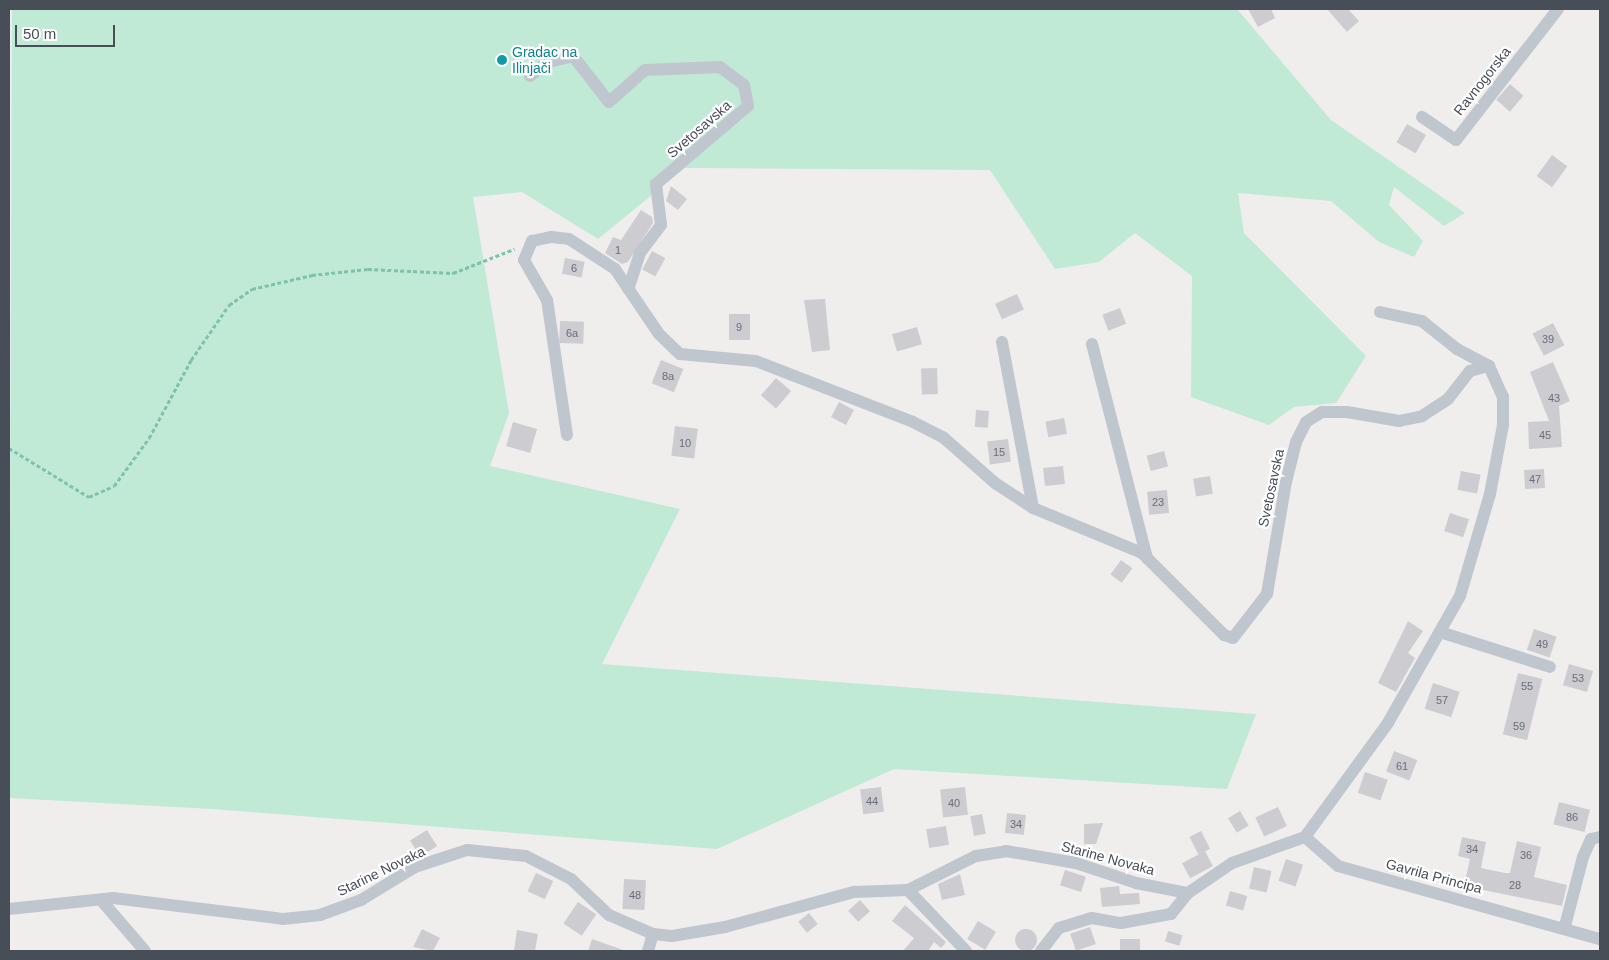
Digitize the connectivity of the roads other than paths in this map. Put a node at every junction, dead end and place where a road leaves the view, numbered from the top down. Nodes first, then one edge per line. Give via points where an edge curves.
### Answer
1 (1558, 9) edge
2 (530, 76) dead end
3 (1422, 117) dead end
4 (628, 289) junction
5 (1380, 312) dead end
6 (1002, 342) dead end
7 (1092, 344) dead end
8 (1490, 366) junction
9 (568, 435) dead end
10 (1033, 508) junction
11 (1147, 558) junction
12 (1442, 633) junction
13 (1550, 667) dead end
14 (1305, 837) junction
15 (1600, 837) edge
16 (908, 890) junction
17 (1188, 893) junction
18 (101, 900) junction
19 (9, 909) edge
20 (1565, 926) junction
21 (653, 934) junction
22 (1600, 938) edge
23 (145, 951) edge
24 (648, 951) edge
25 (966, 951) edge
26 (1041, 951) edge

1 - 3 street, Ravnogorska via 1456,140
2 - 4 street, Svetosavska via 548,62 573,56 609,102 645,70 720,67 744,85 748,106 656,184 661,225 640,253
4 - 9 street, Svetosavska via 615,269 569,239 532,241 524,260 547,300
4 - 10 street, Svetosavska via 659,334 680,354 756,361 913,422 944,438 995,484
5 - 8 street via 1422,321 1457,349
6 - 10 street
7 - 11 street
8 - 11 street, Svetosavska via 1470,371 1448,398 1422,416 1399,421 1347,412 1322,412 1306,422 1296,442 1286,482 1267,594 1233,638 1224,635
8 - 12 street via 1503,397 1503,425 1490,494 1460,596
10 - 11 street, Svetosavska via 1098,532
12 - 13 street
12 - 14 street via 1388,723
14 - 17 street via 1232,863
14 - 20 street, Gavrila Principa via 1338,866
15 - 20 street via 1591,839 1583,856
16 - 17 street, Starine Novaka via 976,856 1006,851 1076,863 1136,883
16 - 21 street, Starine Novaka via 854,892 725,927 672,936
16 - 25 street
17 - 26 street via 1171,914 1153,920 1121,923 1092,918 1059,928
18 - 19 street, Starine Novaka
18 - 21 street, Starine Novaka via 165,902 283,919 320,915 361,900 415,867 467,850 526,856 571,880 609,915
18 - 23 street
20 - 22 street, Gavrila Principa
21 - 24 street

